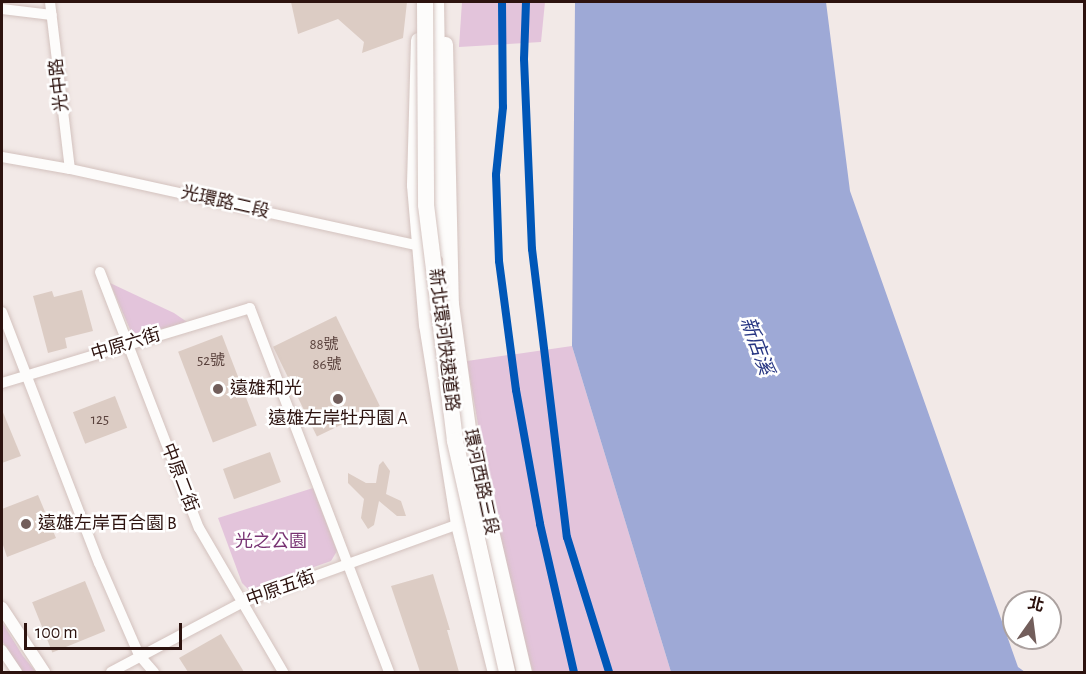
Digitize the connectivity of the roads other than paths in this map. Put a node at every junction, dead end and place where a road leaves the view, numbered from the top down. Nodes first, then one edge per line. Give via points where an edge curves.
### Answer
1 (50, 2) edge
2 (419, 2) edge
3 (425, 2) edge
4 (436, 2) edge
5 (443, 2) edge
6 (2, 9) edge
7 (52, 15) junction
8 (2, 158) edge
9 (70, 169) junction
10 (418, 246) junction
11 (448, 252) junction
12 (100, 272) dead end
13 (2, 312) edge
14 (127, 345) junction
15 (25, 376) junction
16 (2, 383) edge
17 (458, 524) junction
18 (349, 564) junction
19 (243, 602) junction
20 (2, 608) edge
21 (2, 650) edge
22 (139, 655) junction
23 (17, 672) edge
24 (44, 672) edge
25 (111, 672) edge
26 (154, 672) edge
27 (283, 672) edge
28 (389, 672) edge
29 (495, 672) edge
30 (507, 672) edge
31 (524, 672) edge

1 - 7 street, 光中路
2 - 10 main road, 環河西路三段 via 414,185
3 - 30 highway, 新北環河快速道路, bridge via 426,194 436,291 455,441
4 - 11 highway, 新北環河快速道路 via 439,196
5 - 11 main road, 環河西路三段
6 - 7 street
7 - 9 street, 光中路
8 - 9 street, 光環路二段
9 - 10 street, 光環路二段
10 - 11 street, 光環路二段
10 - 17 main road, 環河西路三段 via 426,324
11 - 31 main road, 環河西路三段 via 469,436
12 - 14 street, 中原二街
13 - 15 street
14 - 15 street, 中原六街
14 - 18 street, 中原六街 via 250,308
14 - 19 street, 中原二街 via 199,528
15 - 16 street, 中原六街
15 - 22 street
17 - 18 street, 中原五街
17 - 29 main road, 環河西路三段
18 - 19 street, 中原五街
18 - 28 street
19 - 22 street, 中原五街
19 - 27 street, 中原二街
20 - 24 street
21 - 23 street
22 - 25 street, 中原五街
22 - 26 street

